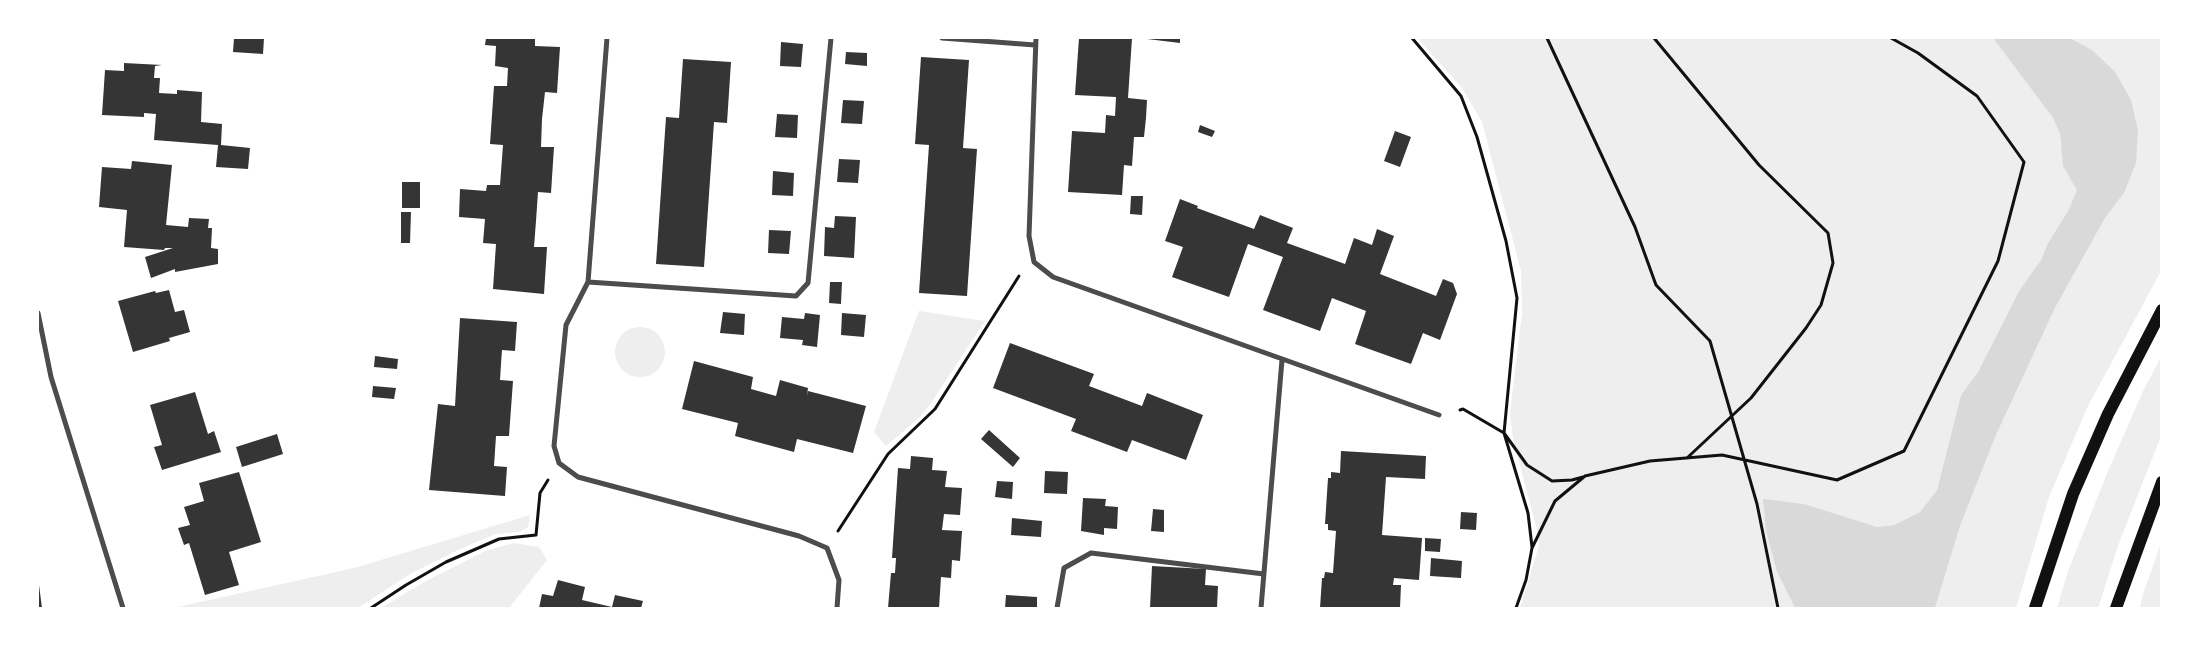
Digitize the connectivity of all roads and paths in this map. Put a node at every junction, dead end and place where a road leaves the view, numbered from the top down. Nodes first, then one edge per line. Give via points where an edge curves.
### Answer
1 (607, 38) edge
2 (831, 38) edge
3 (942, 38) edge
4 (1036, 38) edge
5 (1412, 38) edge
6 (1547, 38) edge
7 (1654, 38) edge
8 (1891, 38) edge
9 (1035, 45) junction
10 (1034, 262) junction
11 (588, 282) junction
12 (2162, 310) edge
13 (38, 313) edge
14 (1282, 360) junction
15 (1440, 415) joint
16 (1730, 417) junction
17 (1504, 433) junction
18 (1686, 458) junction
19 (1745, 460) junction
20 (559, 464) junction
21 (1585, 476) junction
22 (2162, 482) edge
23 (827, 548) junction
24 (1532, 548) junction
25 (1264, 574) junction
26 (123, 608) edge
27 (371, 608) edge
28 (837, 608) edge
29 (1057, 608) edge
30 (1261, 608) edge
31 (1516, 608) edge
32 (1778, 608) edge
33 (2035, 608) edge
34 (2116, 608) edge

1 - 11 street
2 - 11 street via 808,283 796,296
3 - 9 street
4 - 9 street
5 - 17 path via 1461,96 1477,137 1506,241 1517,298
6 - 16 path via 1635,227 1656,285 1710,341
7 - 16 path via 1759,165 1828,233 1833,263 1821,305 1751,398
8 - 19 path via 1918,53 1977,96 2024,162 1998,262 1904,451 1837,480
9 - 10 street via 1029,236
10 - 14 street via 1053,277
10 - 23 path via 1020,274 936,409 888,454
11 - 20 street via 566,325 554,446
12 - 33 main road via 2108,414 2076,486
13 - 26 street via 51,376
14 - 15 street
14 - 25 street
15 - 17 path via 1463,409
16 - 18 path
16 - 19 path
17 - 21 path via 1527,465 1552,480
17 - 24 path via 1528,513
18 - 19 path via 1722,455
18 - 21 path via 1650,461
19 - 32 path
20 - 23 street via 578,477 799,536
20 - 27 path via 540,493 536,535 499,539 446,562
21 - 24 path via 1555,501
22 - 34 main road
23 - 28 street via 839,580
24 - 31 path
25 - 29 street via 1091,553 1064,568
25 - 30 street

